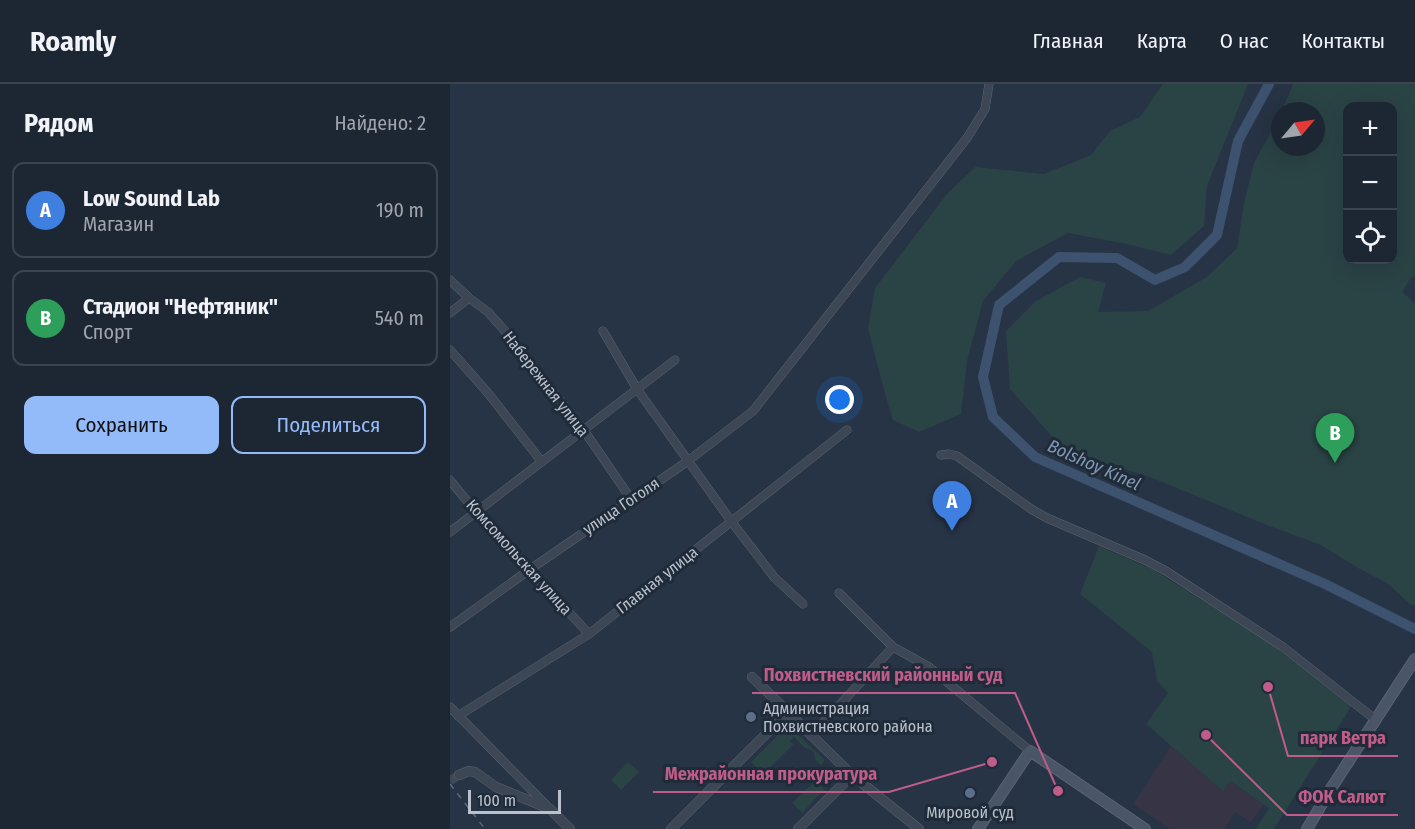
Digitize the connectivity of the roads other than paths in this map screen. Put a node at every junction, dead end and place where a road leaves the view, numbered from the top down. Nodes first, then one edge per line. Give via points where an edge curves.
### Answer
1 (989, 84) edge
2 (450, 280) edge
3 (469, 298) junction
4 (450, 313) edge
5 (603, 331) dead end
6 (450, 350) edge
7 (675, 360) dead end
8 (637, 389) junction
9 (583, 429) junction
10 (846, 430) dead end
11 (940, 455) dead end
12 (688, 461) junction
13 (542, 462) junction
14 (450, 480) edge
15 (631, 499) junction
16 (476, 512) junction
17 (731, 521) junction
18 (450, 532) edge
19 (529, 570) junction
20 (839, 593) dead end
21 (803, 604) dead end
22 (450, 627) edge
23 (589, 634) junction
24 (893, 647) junction
25 (1415, 659) edge
26 (752, 677) dead end
27 (450, 707) edge
28 (788, 713) junction
29 (458, 716) junction
30 (1376, 720) junction
31 (811, 736) junction
32 (1030, 751) junction
33 (852, 774) junction
34 (459, 775) tunnel mouth
35 (550, 809) junction
36 (570, 829) edge
37 (671, 829) edge
38 (798, 829) edge
39 (919, 829) edge
40 (978, 829) edge
41 (1145, 829) edge
42 (1307, 829) edge

1 - 12 street, улица Гоголя via 985,109 967,138 753,411
2 - 3 street, Набережная улица
3 - 4 street
3 - 9 street, Набережная улица via 505,331
5 - 8 street
6 - 13 street
7 - 8 street
8 - 9 street
8 - 12 street
9 - 13 street
9 - 15 street, Набережная улица
10 - 17 street, Главная улица
11 - 30 street via 957,456 1047,518 1166,571 1283,647
12 - 15 street, улица Гоголя
12 - 17 street
13 - 16 street
14 - 16 street, Комсомольская улица
15 - 19 street, улица Гоголя
16 - 18 street
16 - 19 street, Комсомольская улица
17 - 21 street via 774,577
17 - 23 street, Главная улица
19 - 22 street, улица Гоголя
19 - 23 street, Комсомольская улица
20 - 24 street
23 - 29 street, Главная улица
24 - 31 street
24 - 32 street via 929,668
25 - 30 main road
26 - 28 street
27 - 29 street
28 - 31 street
28 - 37 street
29 - 35 street
30 - 42 main road
31 - 33 street
32 - 40 main road
32 - 41 main road
33 - 38 street
33 - 39 street
34 - 35 street via 474,772 496,787
35 - 36 street

